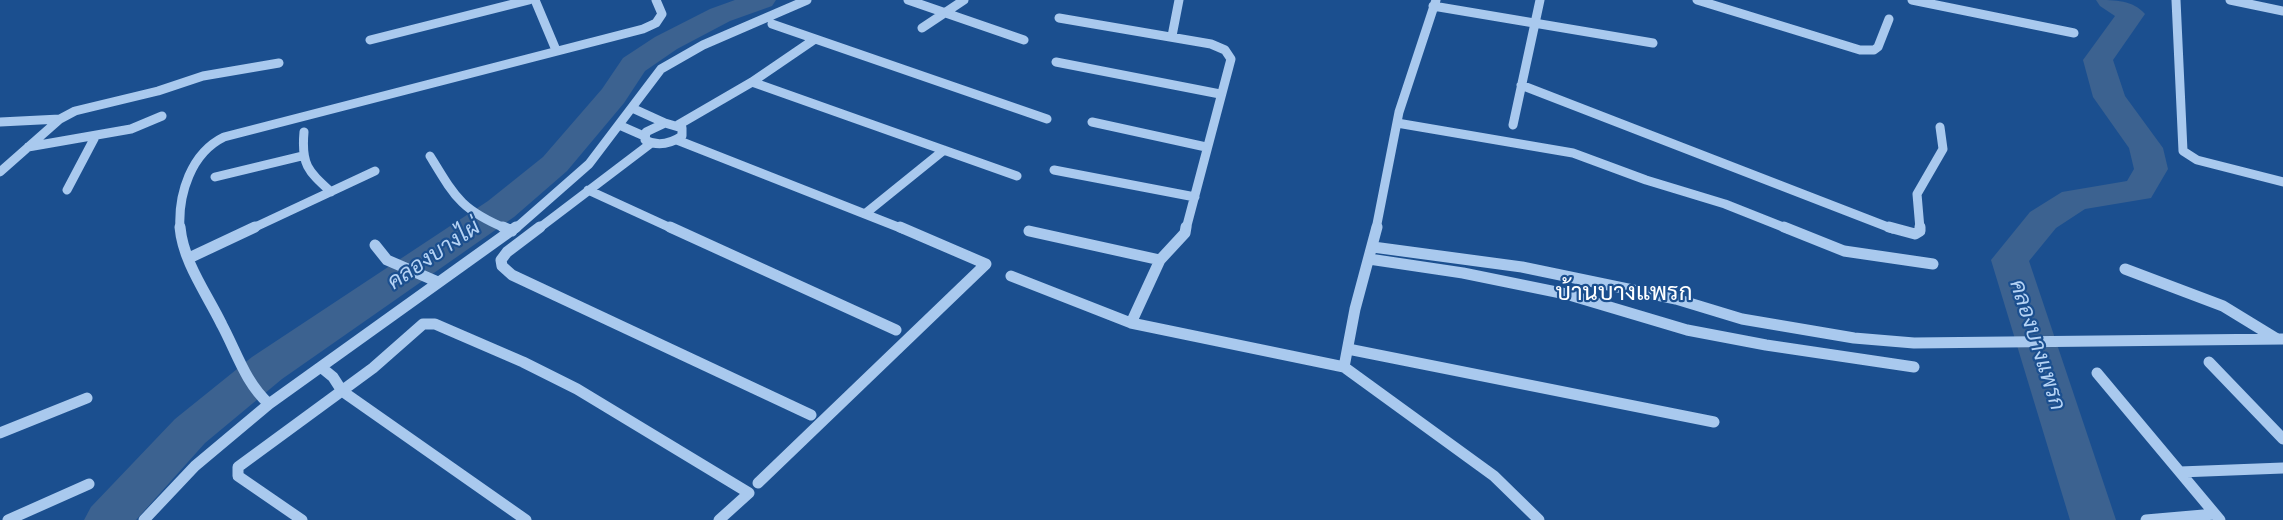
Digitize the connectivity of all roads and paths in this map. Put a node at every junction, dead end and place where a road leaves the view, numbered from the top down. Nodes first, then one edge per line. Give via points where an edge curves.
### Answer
1 (529, 0) edge
2 (535, 0) edge
3 (656, 0) edge
4 (807, 0) edge
5 (908, 0) edge
6 (964, 0) edge
7 (1179, 0) edge
8 (1540, 0) edge
9 (1697, 0) edge
10 (1912, 0) edge
11 (1964, 0) edge
12 (2176, 0) edge
13 (2229, 0) edge
14 (1435, 3) edge
15 (1967, 11) junction
16 (2283, 11) edge
17 (945, 13) junction
18 (1059, 18) dead end
19 (1889, 19) dead end
20 (1536, 23) junction
21 (772, 24) dead end
22 (922, 28) dead end
23 (2074, 33) dead end
24 (1172, 36) junction
25 (815, 39) junction
26 (1024, 39) dead end
27 (370, 40) dead end
28 (1653, 43) dead end
29 (556, 50) junction
30 (1056, 62) dead end
31 (279, 63) dead end
32 (752, 81) junction
33 (1521, 85) junction
34 (1220, 94) junction
35 (632, 108) junction
36 (162, 116) dead end
37 (60, 119) junction
38 (1047, 119) dead end
39 (0, 122) edge
40 (1092, 122) dead end
41 (665, 123) junction
42 (1397, 123) junction
43 (678, 124) junction
44 (1513, 124) dead end
45 (619, 125) junction
46 (1940, 127) dead end
47 (304, 132) dead end
48 (95, 136) junction
49 (647, 140) junction
50 (677, 140) junction
51 (28, 147) junction
52 (1206, 147) junction
53 (944, 150) junction
54 (302, 156) junction
55 (430, 156) dead end
56 (1054, 170) dead end
57 (375, 171) dead end
58 (0, 172) edge
59 (1017, 176) dead end
60 (215, 177) dead end
61 (2283, 182) edge
62 (66, 190) dead end
63 (588, 190) junction
64 (331, 192) junction
65 (1195, 197) junction
66 (866, 213) junction
67 (512, 231) junction
68 (1029, 231) dead end
69 (375, 245) dead end
70 (1371, 253) junction
71 (189, 258) junction
72 (1160, 260) junction
73 (1933, 264) dead end
74 (2125, 269) dead end
75 (1011, 276) dead end
76 (438, 282) junction
77 (1131, 323) junction
78 (896, 330) dead end
79 (2280, 339) edge
80 (1348, 349) junction
81 (2210, 362) dead end
82 (1344, 367) junction
83 (1914, 367) dead end
84 (322, 368) junction
85 (2097, 373) dead end
86 (342, 391) junction
87 (87, 398) dead end
88 (269, 404) junction
89 (811, 415) dead end
90 (1714, 422) dead end
91 (0, 433) edge
92 (2283, 439) edge
93 (2283, 468) edge
94 (2180, 472) junction
95 (758, 483) dead end
96 (89, 484) dead end
97 (2218, 517) edge
98 (8, 520) edge
99 (144, 520) edge
100 (302, 520) edge
101 (526, 520) edge
102 (719, 520) edge
103 (1539, 520) edge
104 (2146, 520) edge

1 - 27 street
2 - 29 street
3 - 29 street via 662,14 656,23
4 - 35 street via 685,54 661,69
5 - 17 street
6 - 17 street
7 - 24 street
8 - 20 street
9 - 19 street via 1860,50 1878,47
10 - 15 street
11 - 15 street
12 - 61 street via 2183,151
13 - 16 street
14 - 20 street
14 - 42 street
15 - 23 street
17 - 22 street
17 - 26 street
18 - 24 street
20 - 28 street
20 - 33 street
21 - 25 street
24 - 34 street via 1225,50 1231,59
25 - 32 street
25 - 38 street
29 - 71 street via 212,142 200,154 181,197 179,236
30 - 34 street
31 - 37 street via 203,76 84,108
32 - 43 street
32 - 53 street
33 - 44 street
33 - 46 street via 1904,233 1920,231 1917,194 1943,149
34 - 52 street
35 - 41 street
35 - 45 street
36 - 48 street via 131,129
37 - 39 street
37 - 51 street
40 - 52 street
41 - 43 street
41 - 49 street via 651,128
42 - 70 street
42 - 73 street via 1573,153 1725,204 1844,251
43 - 50 street via 683,131
45 - 49 street
45 - 67 street via 589,164
47 - 54 street
48 - 51 street
48 - 62 street
49 - 50 street via 663,145
49 - 63 street
50 - 66 street
51 - 58 street
52 - 65 street
53 - 59 street
53 - 66 street
54 - 60 street
54 - 64 street via 305,167
55 - 67 street via 451,191 477,216
56 - 65 street
57 - 64 street
63 - 78 street
63 - 89 street via 507,252 502,266 512,275
64 - 71 street
65 - 72 street via 1185,233
66 - 95 street via 986,264
67 - 76 street
68 - 72 street
69 - 76 street via 387,260
70 - 79 street via 1522,267 1676,299 1742,319 1854,338 1914,343
70 - 80 street
70 - 83 street via 1566,294 1688,330 1822,355
71 - 88 street via 241,368 256,394
72 - 77 street
74 - 79 street via 2229,308
75 - 77 street
76 - 84 street
77 - 82 street
80 - 82 street
80 - 90 street
81 - 92 street
82 - 103 street via 1516,493
84 - 86 street
84 - 88 street
85 - 94 street
86 - 100 street via 238,467 238,476
86 - 101 street
86 - 102 street via 417,328 435,324 551,375 641,425 749,493
87 - 91 street
88 - 99 street via 195,466
93 - 94 street
94 - 97 street
96 - 98 street
97 - 104 street

